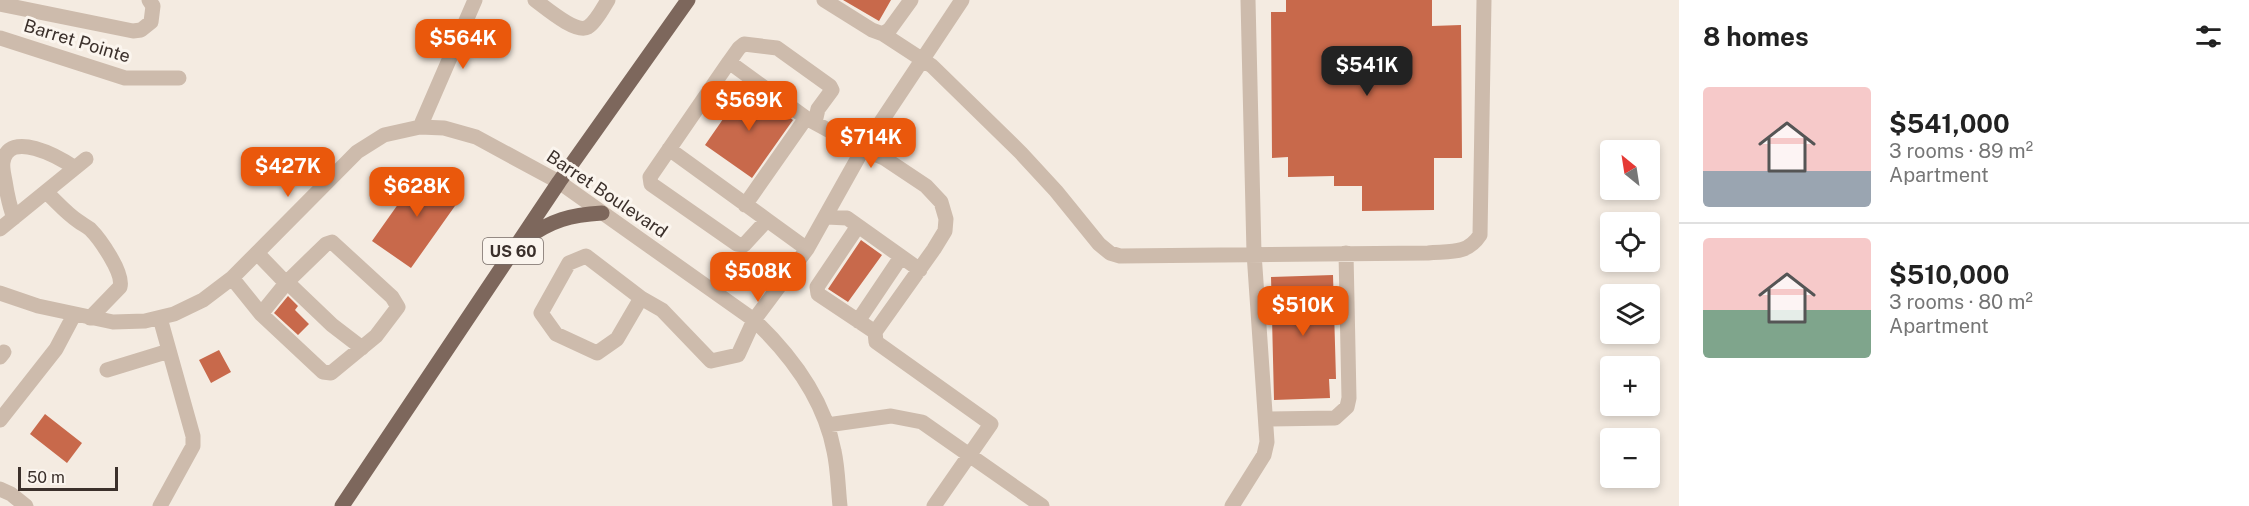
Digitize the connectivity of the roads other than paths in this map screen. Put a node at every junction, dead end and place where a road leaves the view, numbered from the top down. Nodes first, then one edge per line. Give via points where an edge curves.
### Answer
1 (149, 0) edge
2 (475, 0) edge
3 (535, 0) edge
4 (608, 0) edge
5 (688, 0) edge
6 (824, 0) edge
7 (911, 0) edge
8 (962, 0) edge
9 (1484, 0) edge
10 (1250, 3) edge
11 (0, 4) edge
12 (883, 34) junction
13 (0, 38) edge
14 (923, 59) junction
15 (729, 62) junction
16 (179, 78) dead end
17 (810, 120) junction
18 (420, 127) junction
19 (669, 149) junction
20 (863, 149) junction
21 (559, 182) junction
22 (46, 192) junction
23 (745, 205) junction
24 (602, 213) junction
25 (827, 217) junction
26 (14, 218) junction
27 (767, 220) junction
28 (858, 226) junction
29 (0, 229) edge
30 (518, 244) junction
31 (807, 249) junction
32 (1254, 253) junction
33 (1346, 253) junction
34 (258, 254) junction
35 (901, 257) junction
36 (920, 270) junction
37 (232, 278) junction
38 (287, 282) junction
39 (0, 293) edge
40 (641, 298) junction
41 (261, 314) junction
42 (74, 315) junction
43 (90, 318) junction
44 (160, 318) junction
45 (754, 320) junction
46 (858, 321) junction
47 (875, 332) junction
48 (362, 348) junction
49 (170, 351) junction
50 (107, 370) dead end
51 (3, 410) edge
52 (1266, 419) junction
53 (827, 425) junction
54 (969, 455) junction
55 (0, 489) edge
56 (1234, 505) edge
57 (26, 506) edge
58 (160, 506) edge
59 (342, 506) edge
60 (840, 506) edge
61 (933, 506) edge
62 (1042, 506) edge

1 - 11 street via 153,6 151,22 133,31
2 - 18 street
3 - 4 street via 581,28 592,23
5 - 21 main road, US 60
6 - 12 street
7 - 12 street
8 - 14 street
9 - 33 street via 1480,235 1462,251
10 - 32 street
12 - 14 street
13 - 16 street, Barret Pointe via 125,78
14 - 20 street
14 - 32 street via 1021,153 1110,253
15 - 17 street
15 - 17 street via 744,44 777,48 832,90
15 - 19 street
17 - 20 street
17 - 23 street
18 - 21 street, Barret Boulevard via 444,128 476,137
18 - 34 street, Barret Boulevard via 384,135 357,152
19 - 23 street
19 - 27 street via 650,177 651,184 737,244 744,245
20 - 25 street
20 - 36 street via 926,186 941,202 945,231
21 - 24 street, Barret Boulevard
21 - 30 main road, US 60
22 - 26 street
22 - 26 street via 81,164 22,145 13,147 3,163
22 - 43 street via 89,228 122,281
23 - 27 street
24 - 30 main road via 559,219
24 - 45 street, Barret Boulevard
25 - 28 street via 847,218
25 - 31 street
26 - 29 street
27 - 31 street
28 - 35 street
28 - 46 street via 817,287 818,294
30 - 59 main road, US 60
31 - 45 street
32 - 33 street
32 - 52 street
33 - 52 street via 1347,407 1335,418
34 - 37 street, Barret Boulevard
34 - 38 street
35 - 36 street
35 - 46 street
36 - 47 street
37 - 41 street
37 - 44 street, Barret Boulevard via 196,304
38 - 41 street
38 - 48 street
38 - 48 street via 332,242 398,307
39 - 42 street, Barret Boulevard
40 - 40 street via 586,256 569,263 541,313 556,334 597,353 616,339
40 - 45 street via 662,310 711,361 738,355
41 - 48 street via 322,372 331,374
42 - 43 street, Barret Boulevard
42 - 51 street via 57,349
43 - 44 street, Barret Boulevard via 129,322
44 - 49 street
45 - 53 street, Barret Boulevard via 798,368
46 - 47 street
47 - 54 street via 876,342 991,424
49 - 50 street
49 - 58 street via 193,446
52 - 56 street via 1264,455
53 - 54 street via 905,417 922,422
53 - 60 street, Barret Boulevard via 835,452
54 - 61 street
54 - 62 street
55 - 57 street

